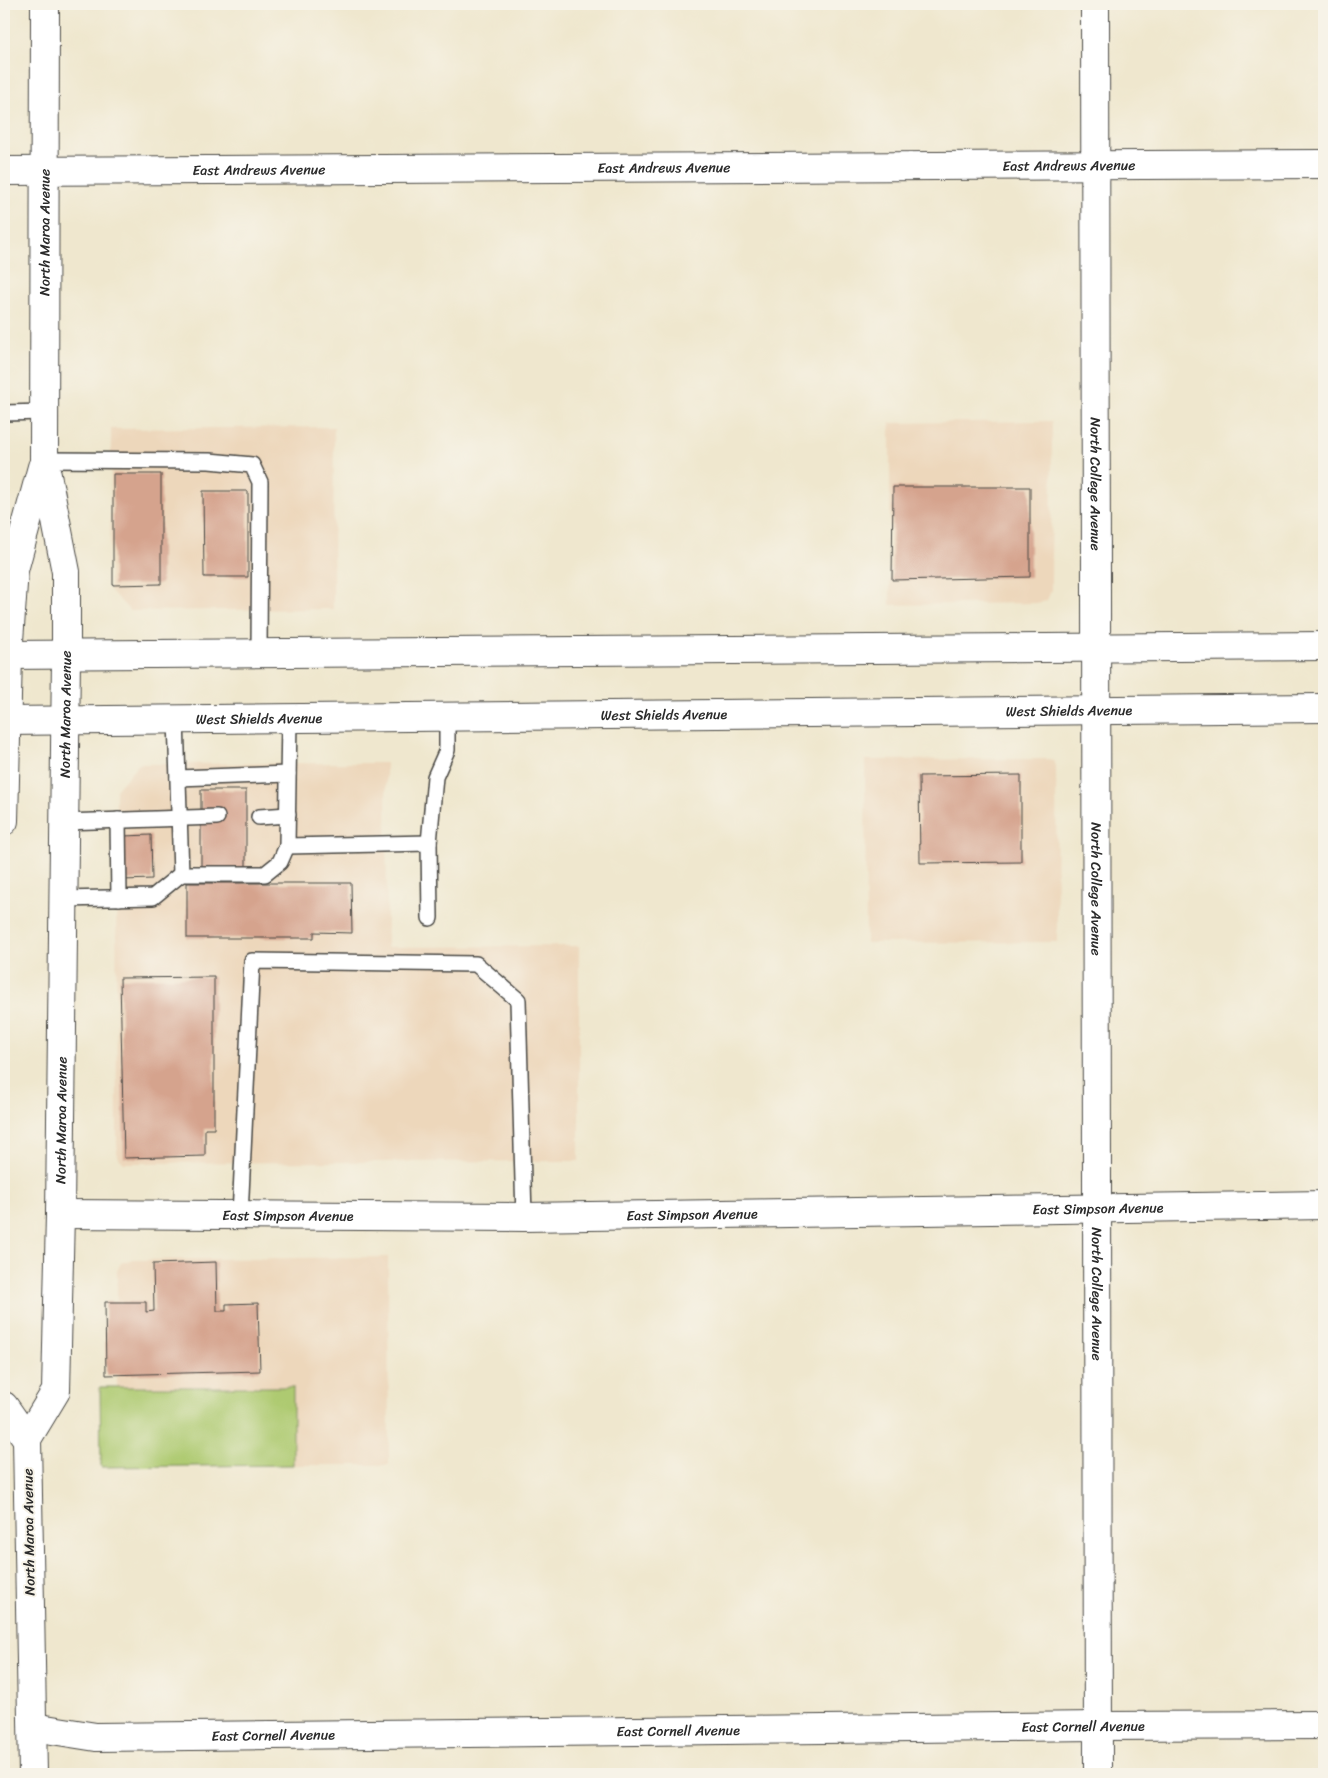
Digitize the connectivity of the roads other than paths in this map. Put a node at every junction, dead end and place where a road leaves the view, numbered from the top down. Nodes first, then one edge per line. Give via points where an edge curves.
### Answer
1 (45, 4) edge
2 (1095, 4) edge
3 (1324, 164) edge
4 (1095, 166) junction
5 (4, 171) edge
6 (46, 171) junction
7 (44, 412) junction
8 (4, 413) edge
9 (44, 460) junction
10 (1324, 646) edge
11 (1096, 648) junction
12 (259, 654) junction
13 (6, 655) edge
14 (66, 655) junction
15 (1324, 708) edge
16 (1096, 709) junction
17 (447, 716) junction
18 (289, 718) junction
19 (65, 719) junction
20 (176, 719) junction
21 (5, 721) edge
22 (288, 774) junction
23 (178, 778) junction
24 (288, 815) junction
25 (259, 816) dead end
26 (217, 817) dead end
27 (179, 818) junction
28 (118, 820) junction
29 (4, 821) edge
30 (64, 822) junction
31 (429, 843) junction
32 (286, 846) junction
33 (181, 874) junction
34 (119, 898) junction
35 (63, 899) junction
36 (430, 918) dead end
37 (1324, 1205) edge
38 (1097, 1208) junction
39 (60, 1214) junction
40 (240, 1216) junction
41 (524, 1217) junction
42 (4, 1406) edge
43 (27, 1439) junction
44 (1324, 1725) edge
45 (1098, 1726) junction
46 (33, 1728) junction
47 (33, 1774) edge
48 (1098, 1774) edge

1 - 6 street, North Maroa Avenue
2 - 4 street, North College Avenue
3 - 4 street, East Andrews Avenue
4 - 6 street, East Andrews Avenue
4 - 11 street, North College Avenue
5 - 6 street, East Andrews Avenue
6 - 7 street, North Maroa Avenue
7 - 8 lane
7 - 9 street, North Maroa Avenue
9 - 12 lane via 209,461 252,465 260,482
9 - 13 street, North Maroa Avenue via 14,570
9 - 14 street, North Maroa Avenue via 66,572
10 - 11 street
11 - 12 street
11 - 16 street, North College Avenue
12 - 14 street
13 - 14 street
13 - 21 street, North Maroa Avenue
14 - 19 street, North Maroa Avenue
15 - 16 street, West Shields Avenue
16 - 17 street, West Shields Avenue
16 - 38 street, North College Avenue
17 - 18 street, West Shields Avenue
17 - 31 lane via 447,750 435,777
18 - 20 street, West Shields Avenue
18 - 22 lane
19 - 20 street, West Shields Avenue
19 - 21 street, West Shields Avenue
19 - 30 street, North Maroa Avenue
20 - 23 lane
21 - 29 street, North Maroa Avenue
22 - 23 lane
22 - 24 lane
23 - 27 lane
24 - 25 lane
24 - 32 lane
26 - 27 lane
27 - 28 lane
27 - 33 lane
28 - 30 lane
28 - 34 lane
30 - 35 street, North Maroa Avenue
31 - 32 lane
31 - 36 lane
32 - 33 lane via 280,862 265,874
33 - 34 lane via 153,897
34 - 35 lane
35 - 39 street, North Maroa Avenue
37 - 38 street, East Simpson Avenue
38 - 41 street, East Simpson Avenue
38 - 45 street, North College Avenue
39 - 40 street, East Simpson Avenue
39 - 43 street, North Maroa Avenue via 56,1391
40 - 41 street, East Simpson Avenue
40 - 41 lane via 252,961 476,964 518,1000
42 - 43 street
43 - 46 street, North Maroa Avenue
44 - 45 street, East Cornell Avenue
45 - 46 street, East Cornell Avenue via 96,1737
45 - 48 street, North College Avenue
46 - 47 street, North Maroa Avenue

